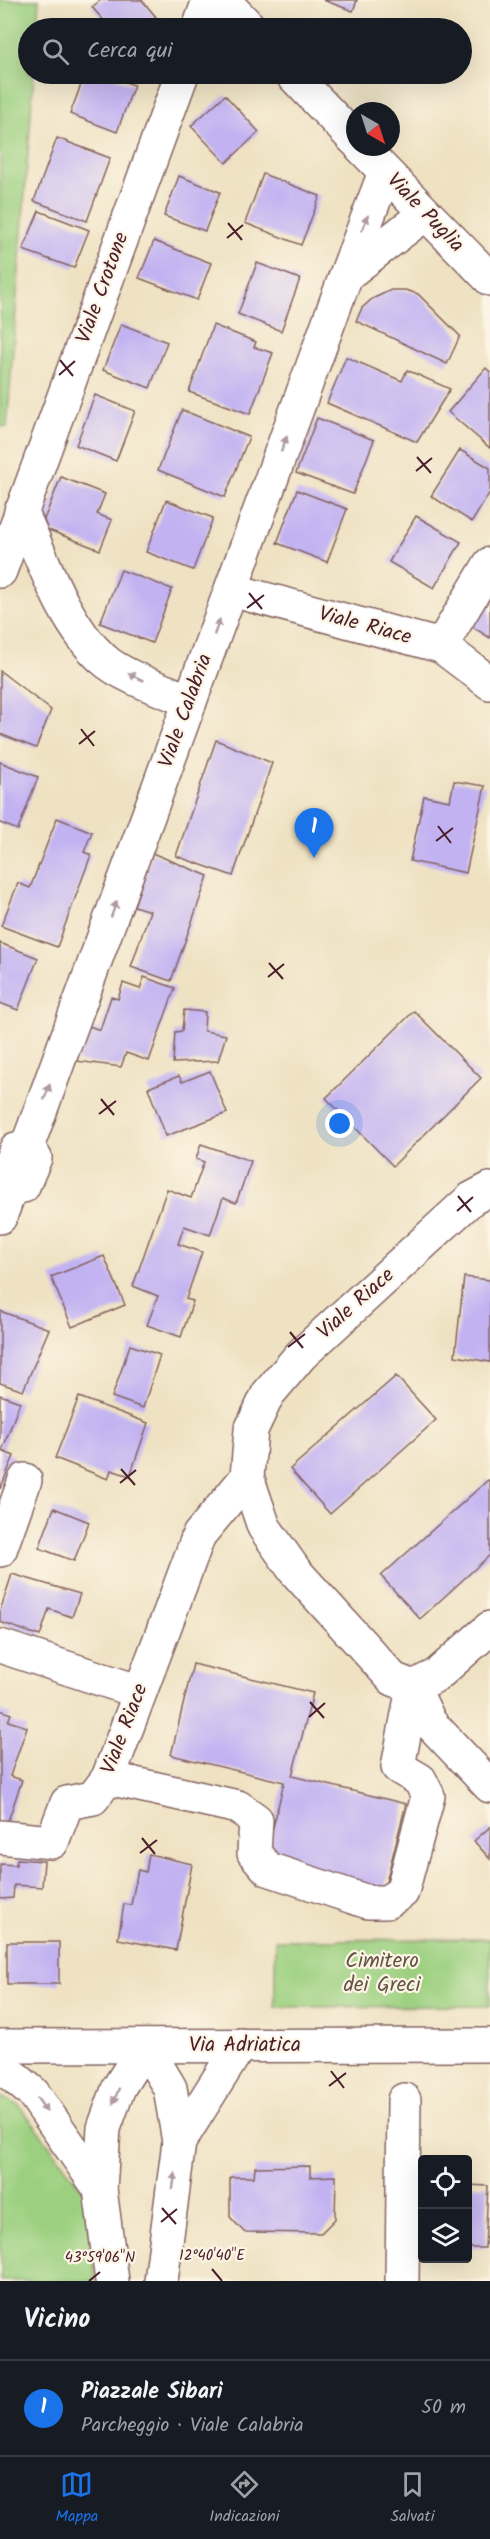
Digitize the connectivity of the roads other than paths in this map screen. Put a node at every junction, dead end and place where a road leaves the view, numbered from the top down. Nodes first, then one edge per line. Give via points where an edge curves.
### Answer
1 (209, 0) edge
2 (223, 0) edge
3 (203, 18) edge
4 (240, 18) edge
5 (178, 84) edge
6 (302, 84) edge
7 (346, 131) edge
8 (371, 156) edge
9 (386, 172) junction
10 (425, 214) junction
11 (346, 275) junction
12 (490, 279) edge
13 (21, 511) junction
14 (490, 564) edge
15 (0, 571) edge
16 (231, 590) junction
17 (441, 646) junction
18 (490, 683) edge
19 (190, 701) junction
20 (490, 1189) edge
21 (5, 1202) edge
22 (247, 1477) junction
23 (25, 1480) dead end
24 (0, 1550) edge
25 (490, 1628) edge
26 (0, 1646) edge
27 (413, 1687) junction
28 (140, 1692) junction
29 (108, 1778) junction
30 (490, 1786) edge
31 (0, 1837) edge
32 (240, 2045) junction
33 (490, 2045) edge
34 (0, 2046) edge
35 (145, 2046) junction
36 (0, 2065) edge
37 (404, 2100) dead end
38 (179, 2142) junction
39 (100, 2189) junction
40 (112, 2281) edge
41 (161, 2281) edge
42 (402, 2281) edge

1 - 3 street
2 - 4 street
5 - 13 street, Viale Crotone
6 - 7 street
8 - 9 street, Viale Puglia
9 - 10 street, Viale Puglia
11 -> 9 street, Viale Calabria
10 - 11 street
10 - 12 street, Viale Puglia
16 -> 11 street, Viale Calabria
13 - 15 street, Viale Crotone
19 -> 13 street via 104,661 87,642 68,615
14 - 17 street
16 - 17 street, Viale Riace
19 -> 16 street, Viale Calabria
17 - 18 street, Viale Riace
21 -> 19 street, Viale Calabria via 23,1186 35,1158 27,1147
20 - 22 street, Viale Riace via 471,1199 301,1355 268,1394 250,1430
22 - 27 street, Viale Riace via 264,1527 295,1571 393,1679
22 - 28 street, Viale Riace via 199,1535
23 - 24 street
25 - 27 street via 437,1675
26 - 28 street
27 - 29 street via 398,1767 420,1780 428,1796 402,1892 387,1902 368,1902 268,1869 254,1853 256,1820 238,1807
27 - 30 street via 430,1723
28 - 29 street, Viale Riace
29 - 31 street, Viale Riace via 93,1798 67,1803 52,1842
32 - 33 street, Via Adriatica
32 - 35 street, Via Adriatica
32 - 38 street
34 - 35 street, Via Adriatica
35 - 38 street via 170,2088
35 -> 39 street via 119,2087 104,2128
36 -> 39 street via 33,2092
37 - 42 street
41 -> 38 street
39 - 40 street

